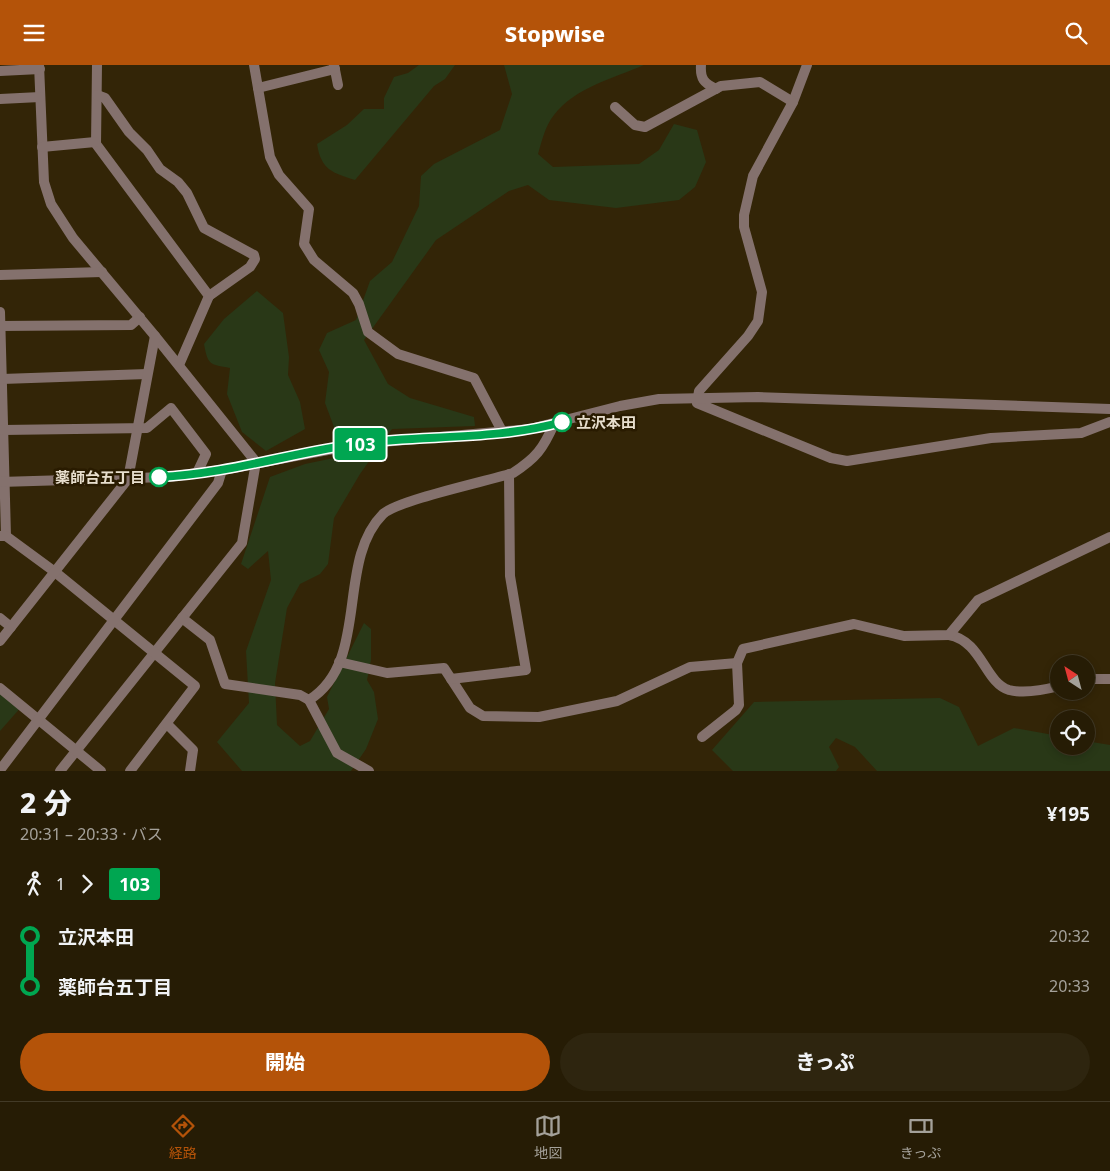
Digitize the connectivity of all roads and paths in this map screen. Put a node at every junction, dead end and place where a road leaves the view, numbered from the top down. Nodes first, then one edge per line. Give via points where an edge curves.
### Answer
1 (98, 65) edge
2 (254, 65) edge
3 (701, 65) edge
4 (808, 65) edge
5 (16, 67) edge
6 (39, 67) edge
7 (334, 67) edge
8 (0, 71) edge
9 (338, 85) dead end
10 (258, 89) junction
11 (716, 89) junction
12 (97, 95) junction
13 (40, 97) junction
14 (0, 99) edge
15 (792, 102) junction
16 (615, 107) dead end
17 (96, 142) junction
18 (42, 147) junction
19 (102, 273) junction
20 (0, 275) edge
21 (209, 296) junction
22 (0, 311) edge
23 (140, 317) junction
24 (0, 326) edge
25 (156, 336) junction
26 (179, 365) junction
27 (147, 375) junction
28 (2, 379) junction
29 (697, 398) junction
30 (1110, 409) edge
31 (1110, 421) edge
32 (554, 424) junction
33 (139, 428) junction
34 (3, 429) junction
35 (502, 433) junction
36 (256, 462) junction
37 (222, 470) junction
38 (197, 473) junction
39 (510, 474) junction
40 (128, 479) junction
41 (2, 482) edge
42 (3, 536) edge
43 (1110, 537) edge
44 (55, 572) junction
45 (0, 618) edge
46 (182, 618) junction
47 (115, 620) junction
48 (11, 627) junction
49 (948, 635) junction
50 (0, 641) edge
51 (155, 652) junction
52 (339, 662) junction
53 (737, 663) junction
54 (451, 679) junction
55 (1095, 679) edge
56 (1110, 679) edge
57 (0, 688) edge
58 (1050, 688) edge
59 (309, 700) junction
60 (39, 719) junction
61 (167, 725) junction
62 (702, 737) dead end
63 (76, 751) junction
64 (0, 769) edge
65 (60, 771) edge
66 (101, 771) edge
67 (130, 771) edge
68 (190, 771) edge
69 (369, 771) edge

1 - 12 street
2 - 10 street
3 - 11 street via 700,75 704,83
4 - 15 street
5 - 6 street
5 - 8 street
6 - 13 street
7 - 9 street
7 - 10 street
10 - 35 street via 270,157 280,175 309,209 304,244 314,260 352,293 368,332 398,354 474,378
11 - 15 street via 760,82
11 - 16 street via 645,127 635,125
12 - 17 street
12 - 21 street via 105,98 160,169 182,187 204,228 254,255 250,267
13 - 14 street
13 - 18 street
15 - 29 street via 753,176 744,215 744,227 762,292 758,321 699,391
17 - 18 street
17 - 21 street
18 - 19 street via 44,182 51,205
19 - 20 street
19 - 23 street
21 - 26 street
22 - 24 street
23 - 24 street via 131,325
23 - 25 street
24 - 28 street
25 - 26 street
25 - 27 street
26 - 36 street
27 - 28 street
27 - 33 street
28 - 34 street
29 - 30 street via 758,397
29 - 31 street via 697,403 831,458 846,461 991,438 1080,433
29 - 32 street via 642,401
32 - 35 street
32 - 39 street via 543,449 529,463
33 - 34 street
33 - 38 street via 147,428 171,408 206,454
33 - 40 street
34 - 41 street
35 - 36 street via 360,444
36 - 37 street
36 - 46 street via 242,543
37 - 38 street
37 - 47 street via 218,483
38 - 40 street
39 - 52 street via 402,503 383,514 368,537 356,578 346,645
39 - 54 street via 510,576 526,670
40 - 41 street
40 - 44 street
41 - 42 street
42 - 44 street
43 - 49 street via 978,600
44 - 47 street
44 - 48 street
45 - 48 street
46 - 51 street
46 - 59 street via 210,640 226,684 300,695
47 - 51 street
47 - 60 street
48 - 50 street
49 - 53 street via 904,636 854,624 743,649
49 - 58 street via 959,637 970,645 997,681 1008,690
51 - 61 street via 196,686
51 - 63 street
52 - 54 street via 387,673 444,668
52 - 59 street via 318,694
53 - 54 street via 690,667 617,701 539,717 483,716 470,708
53 - 62 street via 739,705
55 - 56 street
57 - 60 street
59 - 69 street via 337,753
60 - 63 street
60 - 64 street
61 - 67 street
61 - 68 street via 193,750
63 - 65 street
63 - 66 street

